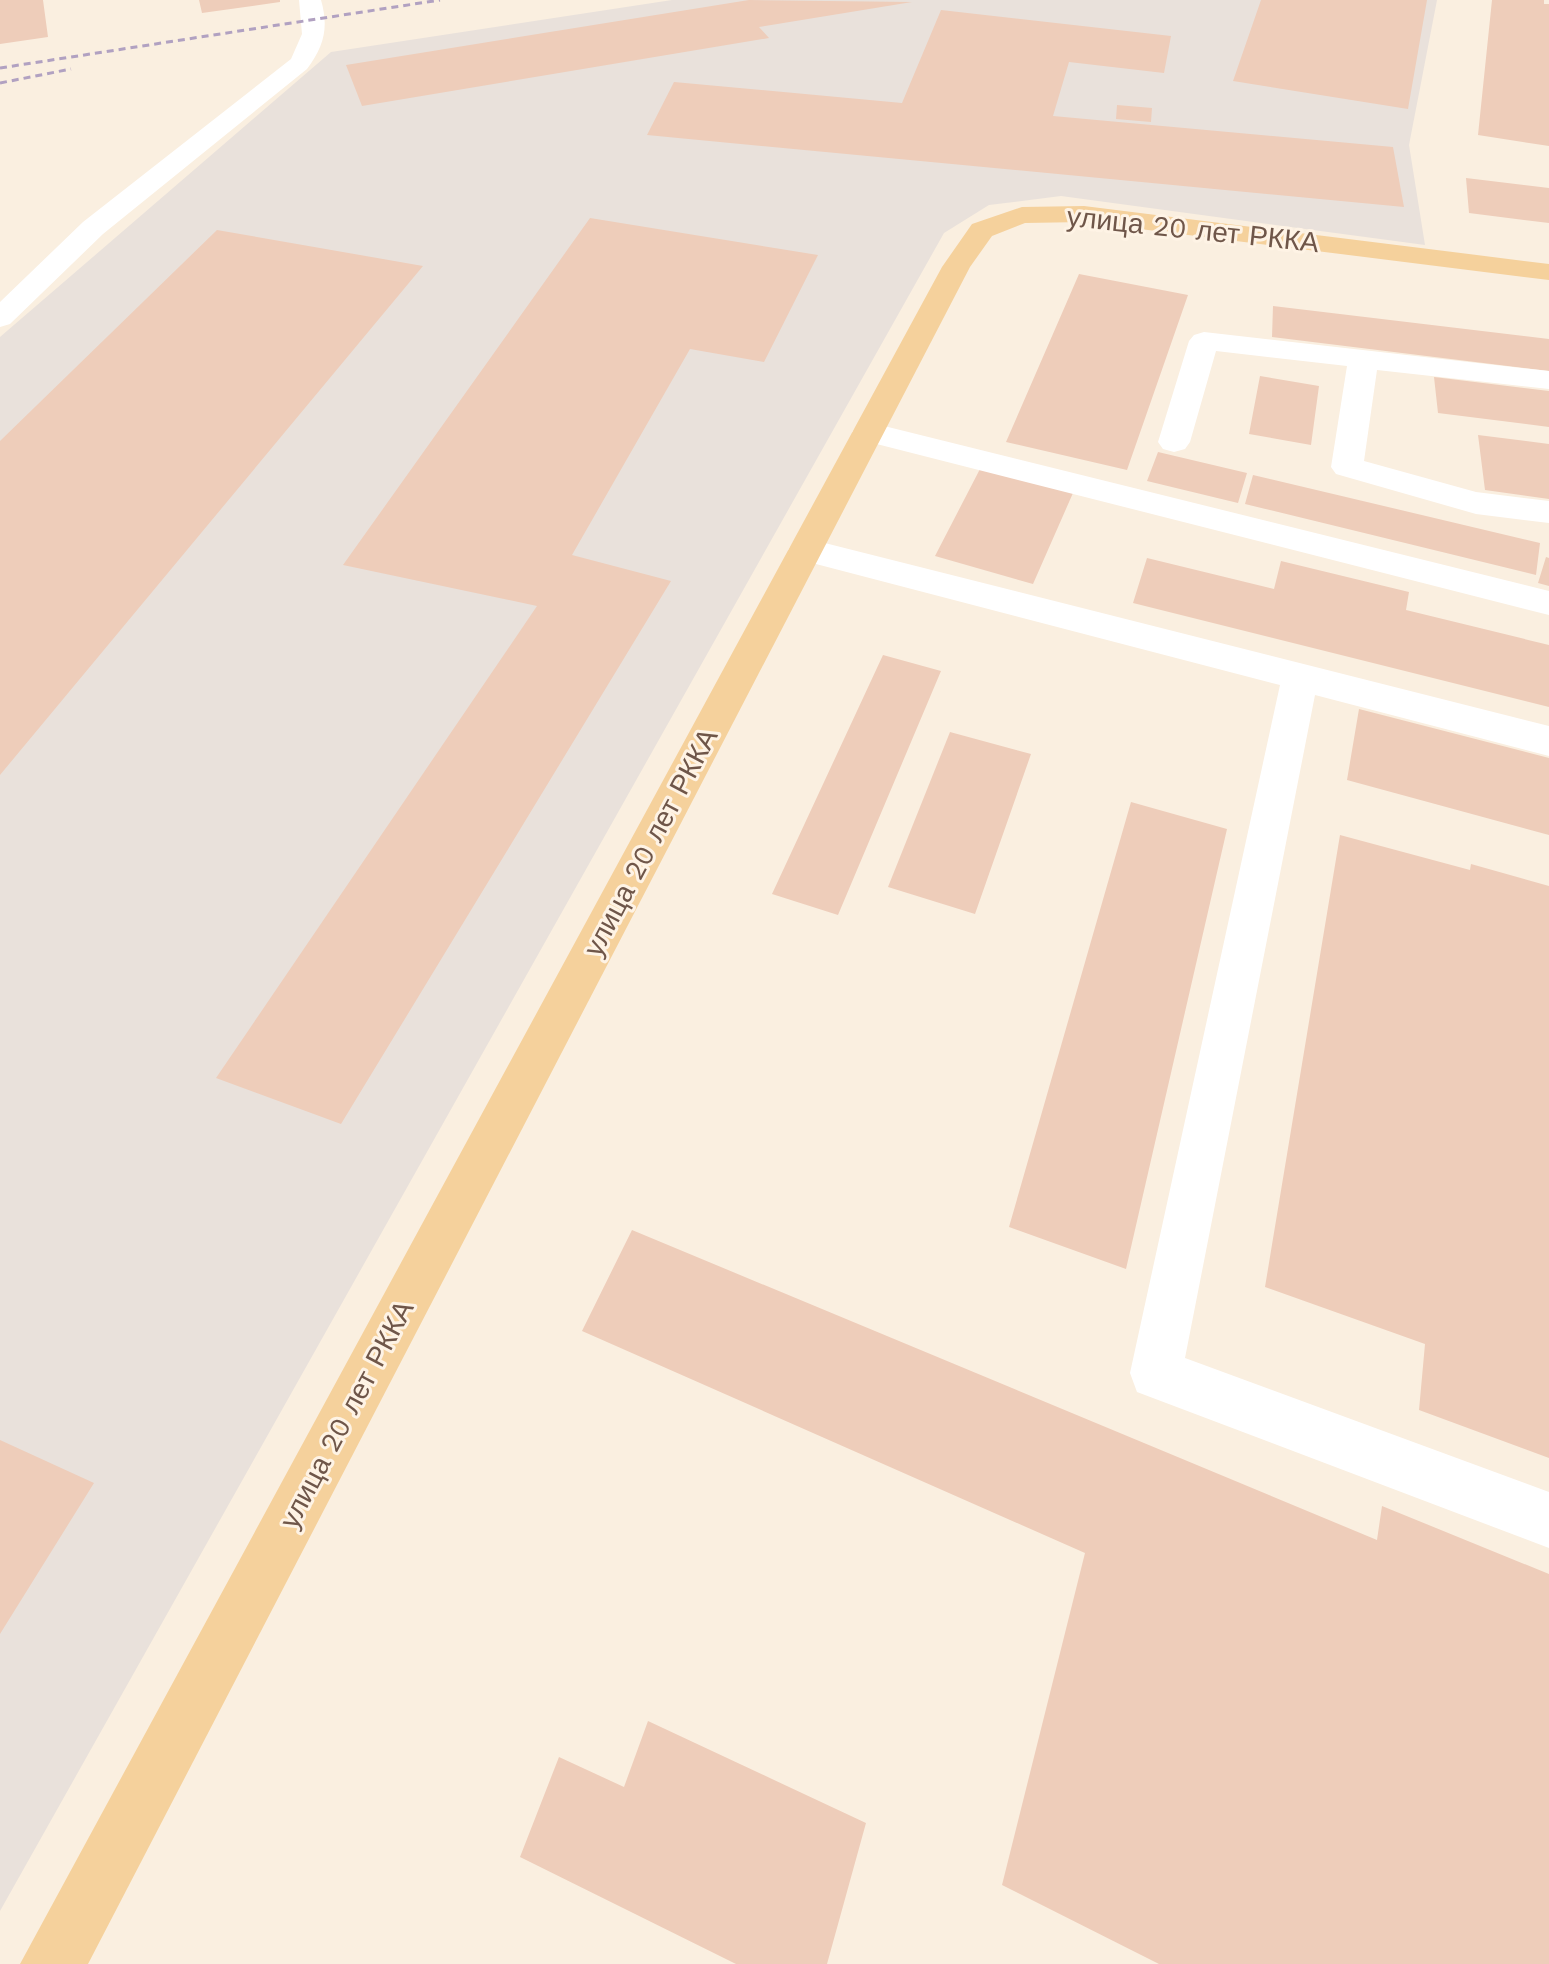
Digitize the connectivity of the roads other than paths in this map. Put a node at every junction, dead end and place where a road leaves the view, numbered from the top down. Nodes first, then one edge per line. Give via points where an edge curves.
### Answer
1 (311, 1) edge
2 (299, 64) junction
3 (218, 95) dead end
4 (107, 184) dead end
5 (93, 228) junction
6 (1549, 272) edge
7 (0, 318) edge
8 (1363, 359) junction
9 (1549, 380) edge
10 (868, 432) junction
11 (1174, 442) dead end
12 (1549, 512) edge
13 (805, 550) junction
14 (1549, 603) edge
15 (1300, 677) junction
16 (1549, 741) edge
17 (1549, 1520) edge
18 (53, 1964) edge

1 - 2 street via 316,30 312,48
2 - 3 street
2 - 5 street
4 - 5 street via 95,205
5 - 7 street
6 - 10 main road, улица 20 лет РККА via 1084,214 1022,215 982,230 956,267
8 - 9 street
8 - 11 street via 1204,341
8 - 12 street via 1347,467 1476,503
10 - 13 main road, улица 20 лет РККА
10 - 14 street
13 - 15 street
13 - 18 main road, улица 20 лет РККА
15 - 16 street
15 - 17 street via 1156,1373

